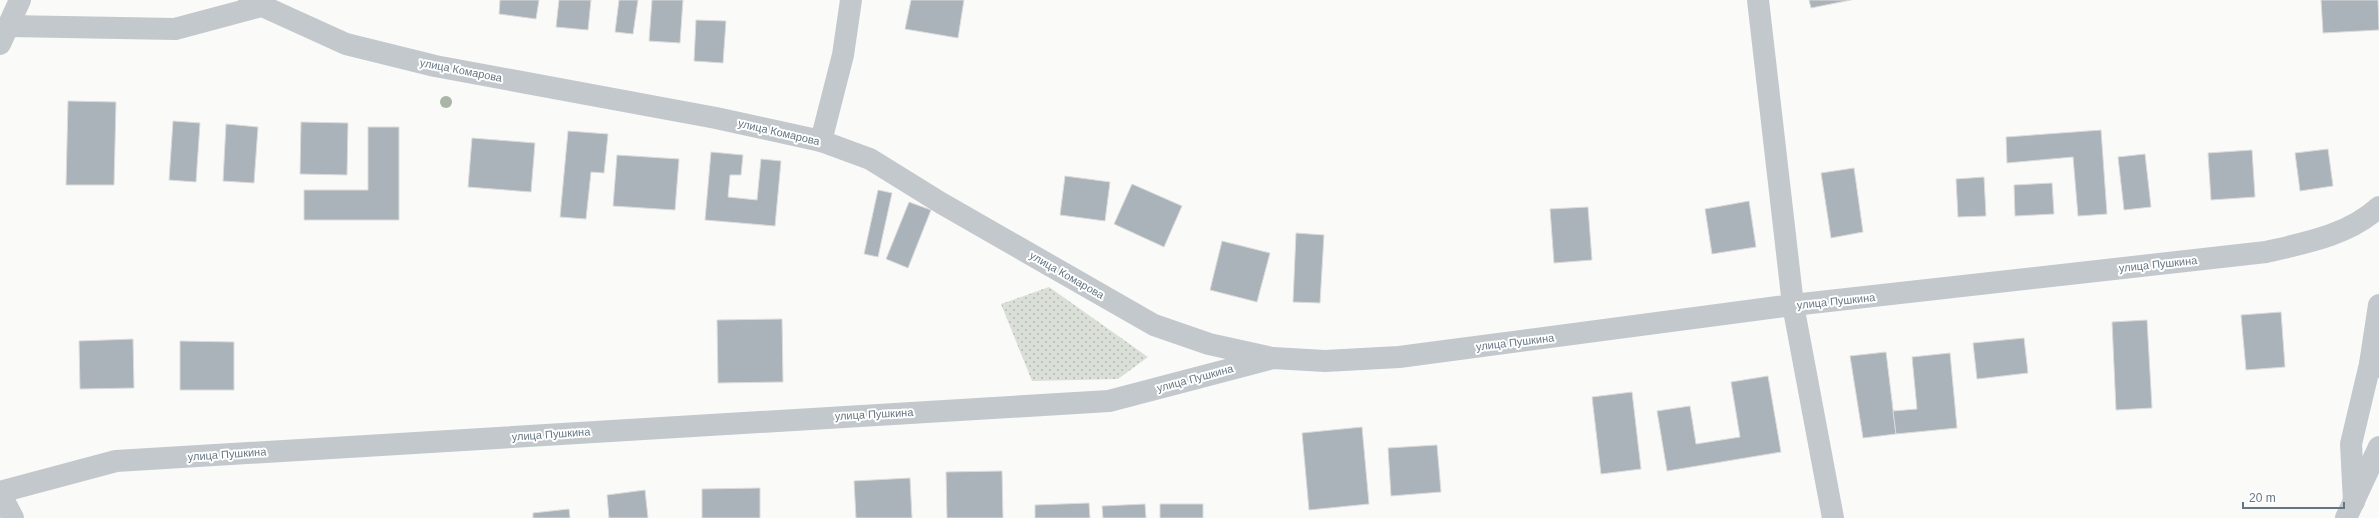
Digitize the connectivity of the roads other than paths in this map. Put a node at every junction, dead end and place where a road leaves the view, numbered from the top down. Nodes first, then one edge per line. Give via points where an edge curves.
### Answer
1 (20, 0) edge
2 (851, 0) edge
3 (1758, 0) edge
4 (255, 3) edge
5 (4, 35) edge
6 (821, 141) junction
7 (2379, 207) edge
8 (2379, 305) edge
9 (1793, 306) junction
10 (1273, 358) junction
11 (2375, 366) edge
12 (2379, 447) edge
13 (0, 492) edge
14 (2350, 510) edge
15 (13, 518) edge
16 (1833, 518) edge

1 - 5 street
2 - 6 street via 843,55
3 - 9 street
4 - 5 street via 175,29
4 - 6 street, улица Комарова via 346,44 435,66 716,118
6 - 10 street, улица Комарова via 870,159 948,207 1154,325 1209,344
7 - 9 street, улица Пушкина via 2370,216 2317,241 2266,252
8 - 11 street
9 - 10 street, улица Пушкина via 1399,357 1325,361
9 - 16 street
10 - 13 street, улица Пушкина via 1109,400 116,461
11 - 14 street via 2351,444
12 - 14 street
13 - 15 street

